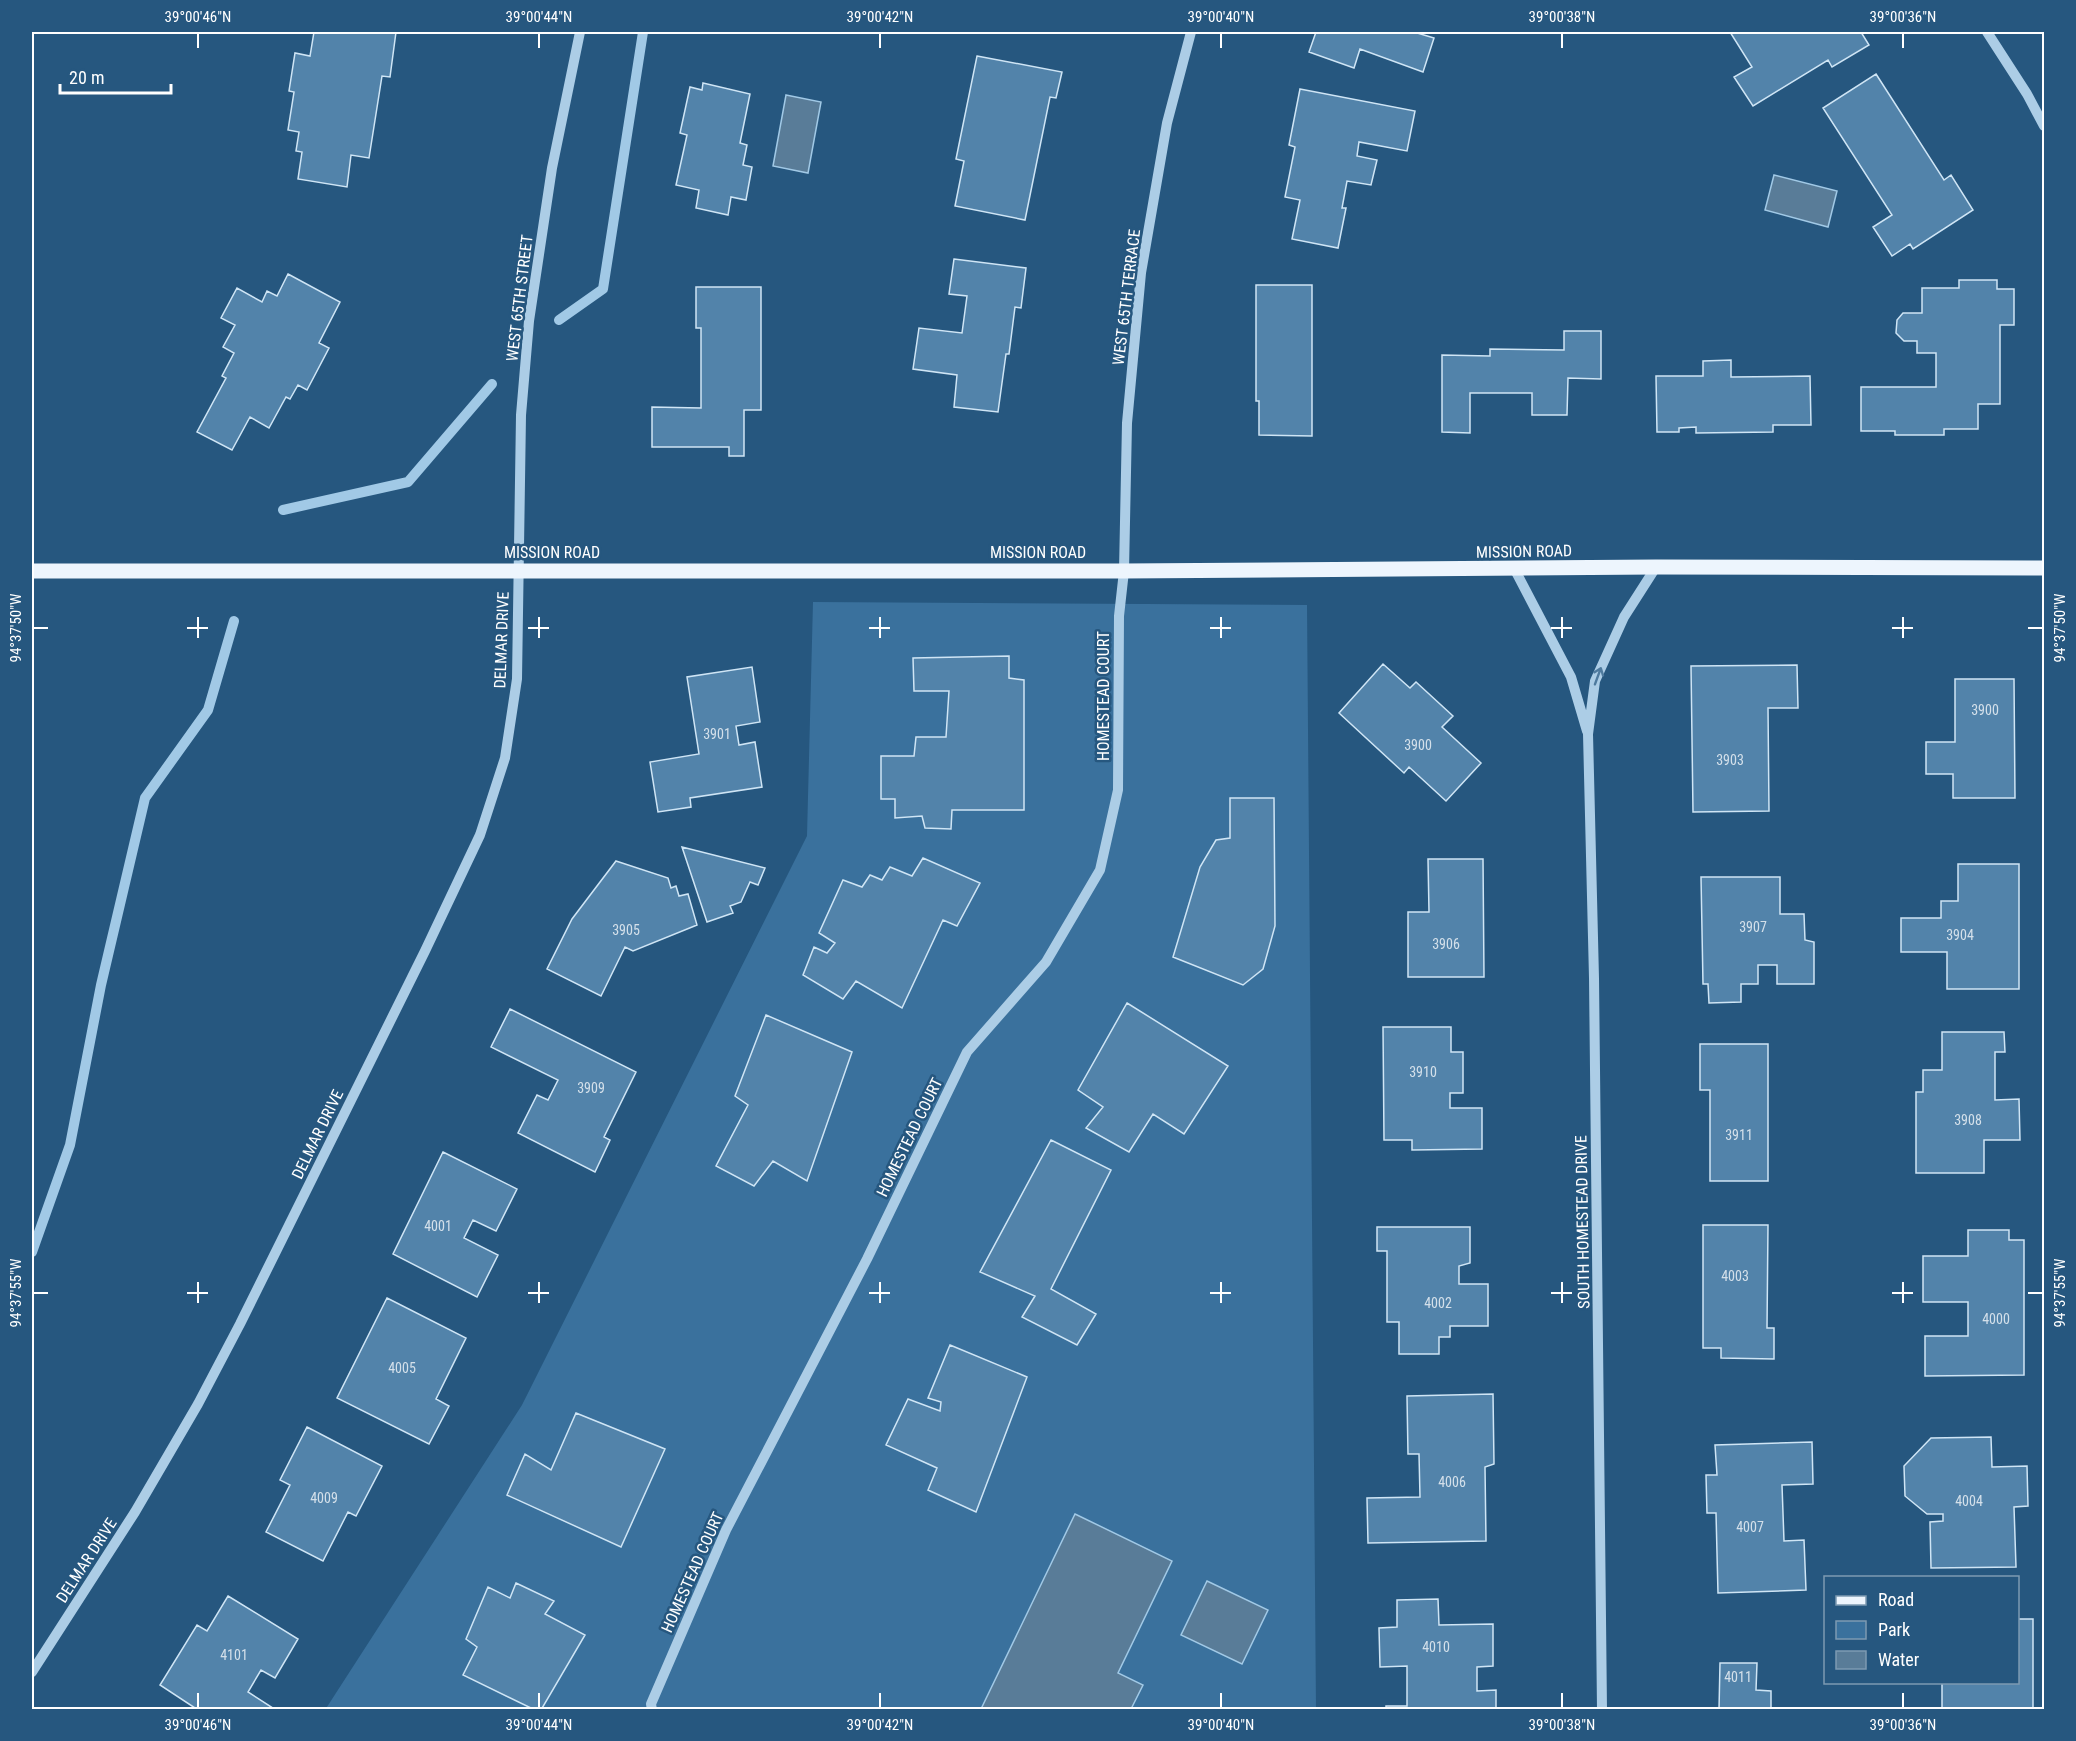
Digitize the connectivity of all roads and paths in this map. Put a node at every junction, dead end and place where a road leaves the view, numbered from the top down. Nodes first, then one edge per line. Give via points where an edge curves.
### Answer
1 (580, 32) edge
2 (1191, 32) edge
3 (1987, 32) edge
4 (2044, 126) edge
5 (1656, 567) junction
6 (2044, 568) edge
7 (1515, 570) junction
8 (32, 571) edge
9 (518, 571) junction
10 (1124, 572) junction
11 (1588, 734) junction
12 (32, 1672) edge
13 (652, 1710) edge
14 (1602, 1710) edge

1 - 9 street, WEST 65TH STREET via 552,168 530,321 522,415
2 - 10 street, WEST 65TH TERRACE via 1167,123 1141,273 1127,423
3 - 4 street
5 - 6 main road, MISSION ROAD
5 - 7 main road, MISSION ROAD
11 -> 5 street, SOUTH HOMESTEAD DRIVE via 1595,681 1624,617
7 - 10 main road, MISSION ROAD
7 - 11 street, SOUTH HOMESTEAD DRIVE via 1571,677
8 - 9 main road, MISSION ROAD
9 - 10 main road, MISSION ROAD
9 - 12 street, DELMAR DRIVE via 517,679 505,758 480,835 198,1404 135,1512
10 - 13 street, HOMESTEAD COURT via 1119,616 1118,790 1100,870 1046,962 966,1052 867,1259 726,1530 651,1704
11 - 14 street, SOUTH HOMESTEAD DRIVE

